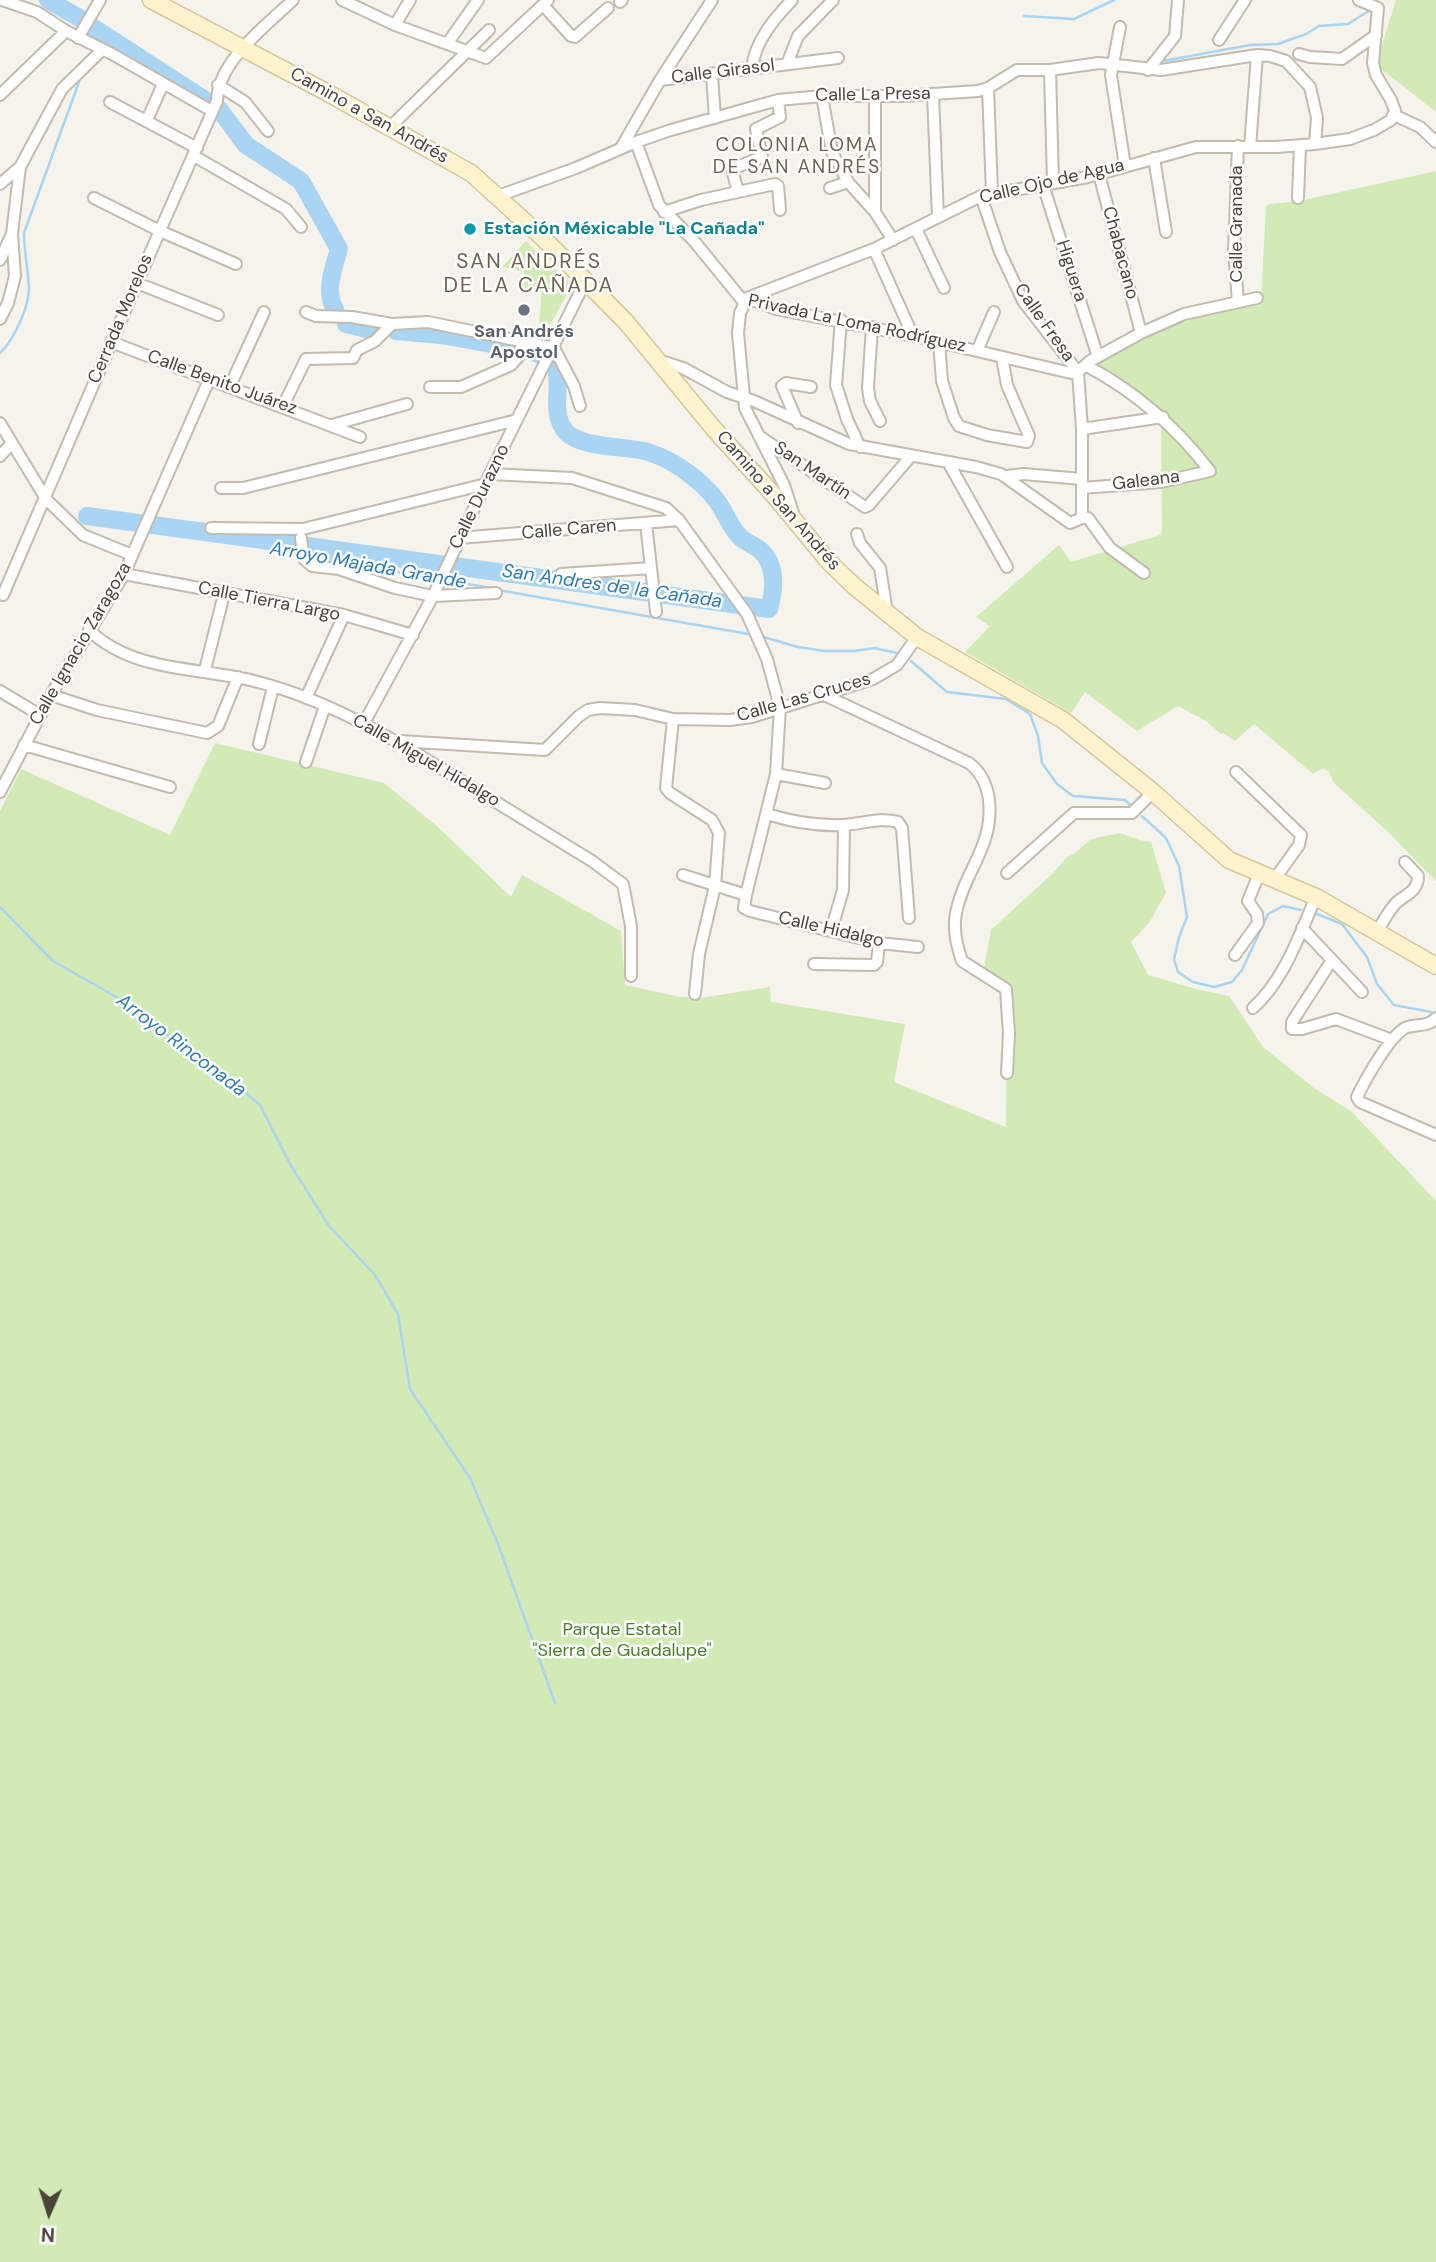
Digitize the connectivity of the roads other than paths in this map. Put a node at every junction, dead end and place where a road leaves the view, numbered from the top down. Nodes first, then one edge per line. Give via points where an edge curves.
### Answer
1 (100, 0) edge
2 (151, 0) edge
3 (293, 0) edge
4 (342, 0) edge
5 (411, 0) edge
6 (478, 0) edge
7 (712, 0) edge
8 (792, 0) edge
9 (833, 0) edge
10 (1178, 0) edge
11 (1245, 0) edge
12 (1359, 0) edge
13 (546, 2) edge
14 (3, 3) edge
15 (608, 8) dead end
16 (395, 25) junction
17 (1120, 27) dead end
18 (489, 30) dead end
19 (66, 31) junction
20 (1376, 36) junction
21 (78, 38) junction
22 (1219, 40) dead end
23 (447, 44) junction
24 (243, 47) junction
25 (103, 50) junction
26 (466, 50) junction
27 (1299, 54) dead end
28 (1258, 55) junction
29 (838, 58) dead end
30 (787, 64) junction
31 (1111, 65) junction
32 (752, 68) junction
33 (1148, 69) junction
34 (1050, 70) junction
35 (712, 75) junction
36 (660, 80) junction
37 (163, 84) junction
38 (218, 85) junction
39 (988, 88) junction
40 (933, 94) junction
41 (0, 95) edge
42 (822, 96) junction
43 (875, 97) junction
44 (778, 100) junction
45 (110, 103) dead end
46 (214, 107) junction
47 (1394, 116) junction
48 (715, 118) junction
49 (147, 120) junction
50 (390, 127) junction
51 (268, 131) dead end
52 (636, 142) junction
53 (1436, 142) edge
54 (1315, 144) junction
55 (1244, 146) junction
56 (1300, 146) junction
57 (621, 148) junction
58 (195, 152) junction
59 (1154, 158) junction
60 (1125, 166) junction
61 (20, 167) junction
62 (1099, 174) junction
63 (848, 182) junction
64 (0, 184) edge
65 (1048, 184) junction
66 (830, 188) dead end
67 (738, 192) junction
68 (986, 195) junction
69 (498, 196) junction
70 (94, 198) dead end
71 (1298, 198) dead end
72 (780, 210) dead end
73 (664, 212) junction
74 (876, 212) junction
75 (938, 217) junction
76 (301, 227) dead end
77 (916, 229) junction
78 (160, 230) junction
79 (1166, 232) dead end
80 (12, 234) junction
81 (893, 240) junction
82 (874, 249) junction
83 (0, 260) edge
84 (236, 264) dead end
85 (586, 280) junction
86 (136, 283) junction
87 (944, 288) dead end
88 (747, 298) junction
89 (1257, 298) dead end
90 (1238, 301) junction
91 (264, 312) dead end
92 (306, 312) dead end
93 (994, 312) dead end
94 (218, 315) dead end
95 (0, 319) edge
96 (841, 320) junction
97 (392, 324) junction
98 (872, 327) junction
99 (1141, 332) junction
100 (913, 336) junction
101 (523, 341) junction
102 (111, 342) junction
103 (939, 342) junction
104 (554, 348) junction
105 (977, 351) junction
106 (1002, 357) junction
107 (1098, 357) junction
108 (658, 360) junction
109 (1082, 369) junction
110 (209, 380) junction
111 (230, 386) junction
112 (430, 387) dead end
113 (811, 387) dead end
114 (744, 398) junction
115 (407, 404) dead end
116 (283, 406) junction
117 (580, 406) dead end
118 (1163, 418) junction
119 (517, 420) junction
120 (880, 421) dead end
121 (0, 423) edge
122 (798, 423) junction
123 (332, 425) junction
124 (1082, 429) junction
125 (758, 435) junction
126 (360, 437) dead end
127 (12, 443) junction
128 (860, 447) junction
129 (0, 456) edge
130 (911, 456) junction
131 (948, 462) junction
132 (1008, 476) junction
133 (488, 479) junction
134 (1082, 484) junction
135 (222, 488) dead end
136 (46, 499) junction
137 (1082, 518) junction
138 (679, 520) junction
139 (796, 522) junction
140 (646, 523) junction
141 (211, 528) dead end
142 (858, 534) dead end
143 (300, 538) dead end
144 (459, 538) junction
145 (132, 555) junction
146 (1007, 567) dead end
147 (652, 568) junction
148 (1144, 573) dead end
149 (124, 574) junction
150 (561, 574) dead end
151 (496, 593) dead end
152 (224, 594) junction
153 (4, 595) dead end
154 (433, 596) junction
155 (656, 612) dead end
156 (887, 612) junction
157 (344, 615) junction
158 (89, 630) junction
159 (413, 635) junction
160 (917, 637) junction
161 (205, 670) junction
162 (238, 677) junction
163 (273, 687) junction
164 (0, 691) edge
165 (822, 694) junction
166 (51, 695) junction
167 (306, 698) junction
168 (325, 706) junction
169 (780, 707) junction
170 (40, 715) junction
171 (673, 719) junction
172 (364, 723) junction
173 (397, 741) junction
174 (259, 744) dead end
175 (24, 745) junction
176 (306, 762) dead end
177 (1236, 772) dead end
178 (776, 774) junction
179 (3, 778) edge
180 (825, 783) dead end
181 (170, 787) dead end
182 (0, 792) edge
183 (1153, 792) junction
184 (767, 814) junction
185 (844, 825) junction
186 (1405, 862) dead end
187 (1007, 873) dead end
188 (1258, 874) junction
189 (683, 875) dead end
190 (1275, 880) junction
191 (715, 886) junction
192 (746, 895) junction
193 (1316, 897) junction
194 (909, 918) dead end
195 (1302, 928) junction
196 (831, 930) junction
197 (1377, 931) junction
198 (879, 943) junction
199 (918, 947) dead end
200 (1235, 955) dead end
201 (1332, 960) junction
202 (814, 964) dead end
203 (1436, 967) edge
204 (631, 976) dead end
205 (1362, 992) dead end
206 (695, 994) dead end
207 (1253, 1008) dead end
208 (1436, 1018) edge
209 (1392, 1040) junction
210 (1007, 1073) dead end
211 (1436, 1135) edge

1 - 21 street
2 - 24 street, Camino a San Andrés
3 - 24 street, Cerrada Morelos
4 - 16 street
5 - 16 street
6 - 23 street
7 - 36 street
8 - 32 street via 772,22 754,54
9 - 30 street, Calle Girasol via 798,36
10 - 33 street via 1175,36
11 - 22 street
12 - 20 street via 1378,8
13 - 15 street via 575,37
13 - 26 street via 488,57
14 - 19 street via 37,12
16 - 23 street
17 - 31 street
18 - 26 street
19 - 21 street
19 - 41 street
20 - 27 street via 1342,59
20 - 47 street via 1374,70 1394,106
21 - 25 street
23 - 26 street
24 - 38 street, Cerrada Morelos
24 - 50 street, Camino a San Andrés
25 - 37 street
25 - 61 street via 62,89
26 - 50 street
28 - 33 street, Calle La Presa
28 - 54 street via 1286,61 1310,87 1317,118
28 - 55 street, Calle Granada
29 - 30 street, Calle Girasol
30 - 32 street, Calle Girasol
31 - 33 street, Calle La Presa
31 - 34 street, Calle La Presa
31 - 60 street
32 - 35 street, Calle Girasol
34 - 39 street, Calle La Presa via 1017,70
34 - 65 street, Higuera
35 - 36 street, Calle Girasol
35 - 48 street
36 - 57 street
37 - 46 street
37 - 49 street
38 - 46 street, Cerrada Morelos
38 - 51 street via 245,102
39 - 40 street, Calle La Presa
39 - 68 street, Calle Fresa
40 - 43 street, Calle La Presa
40 - 75 street
42 - 43 street, Calle La Presa
42 - 44 street, Calle La Presa
42 - 63 street via 832,152
43 - 74 street
44 - 48 street, Calle La Presa
44 - 67 street via 780,118 756,129 762,157 732,169
45 - 49 street
46 - 58 street, Cerrada Morelos
47 - 53 street via 1420,127
47 - 54 street, Calle Ojo de Agua via 1350,139
48 - 52 street, Calle La Presa
49 - 58 street
50 - 69 street, Camino a San Andrés via 471,173
52 - 57 street, Calle La Presa
52 - 73 street, Privada La Loma Rodríguez
54 - 56 street, Calle Ojo de Agua
55 - 56 street, Calle Ojo de Agua
55 - 59 street, Calle Ojo de Agua via 1196,147
55 - 90 street, Calle Granada via 1234,251
56 - 71 street
57 - 69 street, Calle La Presa
58 - 76 street via 286,209
58 - 78 street, Cerrada Morelos
59 - 60 street, Calle Ojo de Agua
59 - 79 street
60 - 62 street, Calle Ojo de Agua
61 - 64 street
61 - 80 street
62 - 65 street, Calle Ojo de Agua
62 - 99 street, Chabacano
63 - 66 street
63 - 74 street
65 - 68 street, Calle Ojo de Agua
65 - 107 street, Higuera
67 - 72 street via 776,184
67 - 73 street
68 - 75 street, Calle Ojo de Agua
68 - 109 street, Calle Fresa via 1000,252 1023,301
69 - 85 street, Camino a San Andrés
70 - 78 street
73 - 88 street, Privada La Loma Rodríguez via 743,301
74 - 81 street
75 - 77 street, Calle Ojo de Agua
77 - 81 street, Calle Ojo de Agua
77 - 87 street
78 - 84 street
78 - 86 street, Cerrada Morelos
80 - 83 street
80 - 95 street via 16,276
81 - 82 street, Calle Ojo de Agua
82 - 88 street, Calle Ojo de Agua
82 - 100 street
85 - 104 street, Calle Durazno
85 - 108 street, Camino a San Andrés
86 - 94 street
86 - 102 street, Cerrada Morelos
88 - 96 street, Privada La Loma Rodríguez via 776,309
88 - 114 street via 738,332
89 - 90 street
90 - 99 street via 1192,311
91 - 111 street
92 - 97 street
93 - 105 street
96 - 98 street, Privada La Loma Rodríguez
96 - 128 street via 836,385
97 - 101 street via 428,322
97 - 116 street via 353,358 306,359
98 - 100 street, Privada La Loma Rodríguez
98 - 120 street via 868,388
99 - 107 street
100 - 103 street, Privada La Loma Rodríguez
101 - 104 street
101 - 112 street via 511,365 461,387
102 - 110 street, Calle Benito Juárez
102 - 136 street, Cerrada Morelos
103 - 105 street, Privada La Loma Rodríguez
103 - 106 street via 942,381 960,426 1027,442 1029,436 1007,385
104 - 117 street
104 - 119 street, Calle Durazno
105 - 106 street, Privada La Loma Rodríguez
106 - 109 street, Privada La Loma Rodríguez via 1063,373
107 - 109 street
108 - 114 street
108 - 139 street, Camino a San Andrés
109 - 118 street via 1119,386
109 - 124 street
110 - 111 street, Calle Benito Juárez
110 - 145 street, Calle Ignacio Zaragoza
111 - 116 street, Calle Benito Juárez
113 - 122 street via 782,386
114 - 122 street
114 - 125 street
115 - 123 street
116 - 123 street, Calle Benito Juárez
118 - 124 street
118 - 134 street, Galeana via 1210,471 1161,482
119 - 133 street, Calle Durazno
119 - 135 street, Calle Durazno via 243,488
121 - 127 street
122 - 128 street
123 - 126 street, Calle Benito Juárez
124 - 134 street
125 - 130 street, San Martín via 866,507
125 - 139 street via 784,485
127 - 129 street
127 - 136 street
128 - 130 street
130 - 131 street
131 - 132 street
131 - 146 street
132 - 134 street, Galeana via 1023,474
132 - 137 street via 1070,523
133 - 138 street via 572,478 666,508
133 - 141 street via 303,529
133 - 144 street, Calle Durazno
134 - 137 street
136 - 145 street via 83,535
136 - 153 street, Cerrada Morelos
137 - 148 street via 1088,518 1110,548
138 - 140 street, Calle Caren
138 - 169 street via 747,614 767,659
139 - 156 street, Camino a San Andrés via 829,562
140 - 144 street, Calle Caren
140 - 147 street
142 - 156 street via 880,568
143 - 154 street via 304,559 312,566 339,569
144 - 154 street, Calle Durazno
145 - 149 street, Calle Ignacio Zaragoza
147 - 150 street
147 - 155 street
149 - 152 street, Calle Tierra Largo
149 - 158 street, Calle Ignacio Zaragoza
151 - 154 street
152 - 157 street, Calle Tierra Largo
152 - 161 street
154 - 159 street, Calle Durazno
156 - 160 street, Camino a San Andrés
157 - 159 street, Calle Tierra Largo
157 - 167 street
158 - 161 street, Calle Miguel Hidalgo via 121,653 162,665
158 - 166 street, Calle Ignacio Zaragoza
159 - 172 street, Calle Durazno
160 - 165 street, Calle Las Cruces via 905,657 888,672
160 - 183 street, Camino a San Andrés via 1050,711
161 - 162 street, Calle Miguel Hidalgo
162 - 163 street, Calle Miguel Hidalgo
162 - 166 street via 212,732 136,719
163 - 167 street, Calle Miguel Hidalgo
163 - 174 street
164 - 170 street
165 - 169 street, Calle Las Cruces
165 - 210 street via 969,763 983,779 990,825 958,903 955,925 962,961 1006,989
166 - 170 street, Calle Ignacio Zaragoza
167 - 168 street, Calle Miguel Hidalgo
168 - 172 street, Calle Miguel Hidalgo
168 - 176 street
169 - 171 street, Calle Las Cruces via 741,719
169 - 178 street
170 - 175 street, Calle Ignacio Zaragoza
171 - 173 street, Calle Las Cruces via 635,710 588,710 552,745 537,751
171 - 191 street via 666,788 715,824 720,840
172 - 173 street, Calle Miguel Hidalgo
173 - 204 street, Calle Miguel Hidalgo via 622,884 631,926
175 - 179 street, Calle Ignacio Zaragoza
175 - 181 street
177 - 190 street via 1301,835
178 - 180 street
178 - 184 street
179 - 182 street, Calle Ignacio Zaragoza
183 - 187 street via 1132,813 1074,813
183 - 188 street, Camino a San Andrés via 1229,860
184 - 185 street via 795,822
184 - 192 street
185 - 194 street via 898,822
185 - 196 street via 843,890
186 - 197 street via 1418,876 1417,884 1396,903
188 - 190 street, Camino a San Andrés
188 - 200 street via 1248,901 1258,914 1258,923
189 - 191 street
190 - 193 street, Camino a San Andrés
191 - 192 street
191 - 206 street
192 - 196 street, Calle Hidalgo via 744,908 750,911
193 - 195 street
193 - 197 street, Camino a San Andrés
195 - 201 street
195 - 207 street via 1283,970
196 - 198 street, Calle Hidalgo
197 - 203 street, Camino a San Andrés
198 - 199 street, Calle Hidalgo
198 - 202 street via 875,964
201 - 205 street
201 - 209 street via 1292,1022 1292,1029 1336,1019
208 - 209 street via 1402,1030
209 - 211 street via 1358,1099

